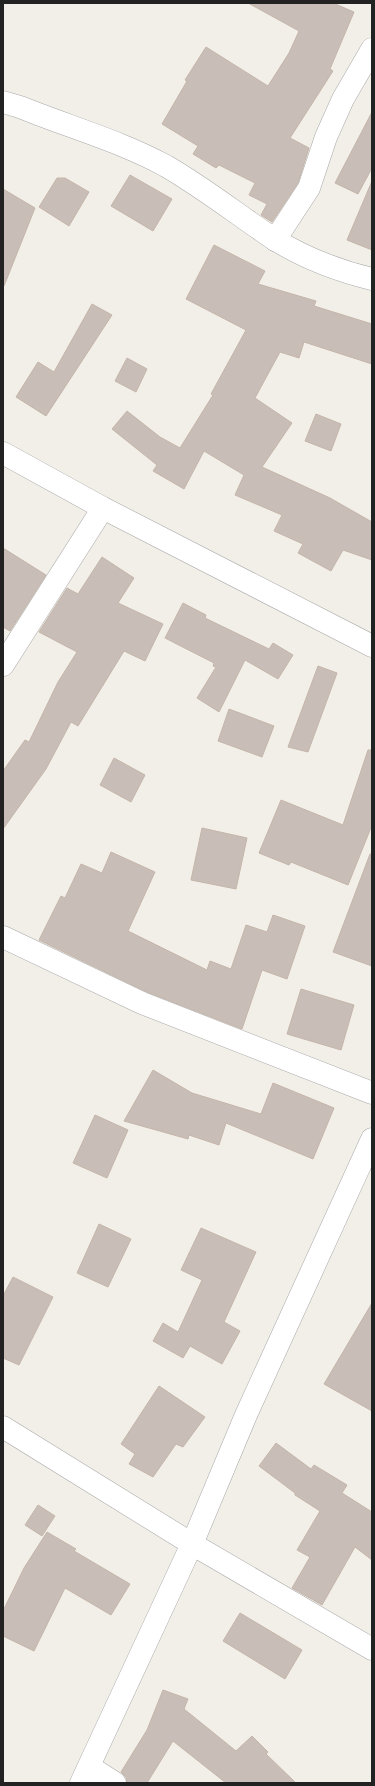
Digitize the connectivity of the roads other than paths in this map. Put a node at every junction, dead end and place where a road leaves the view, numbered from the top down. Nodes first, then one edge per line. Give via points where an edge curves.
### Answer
1 (372, 49) edge
2 (3, 102) edge
3 (275, 240) junction
4 (372, 279) edge
5 (3, 453) edge
6 (103, 508) junction
7 (372, 646) edge
8 (3, 665) edge
9 (3, 937) edge
10 (372, 1093) edge
11 (372, 1139) edge
12 (3, 1427) edge
13 (192, 1544) junction
14 (372, 1649) edge
15 (86, 1775) edge
16 (115, 1783) edge

1 - 3 street via 343,99 326,137 309,188
2 - 3 street via 138,152 207,192
3 - 4 street via 338,269
5 - 6 street
6 - 7 street
6 - 8 street
9 - 10 street via 142,1003
11 - 13 street via 246,1414
12 - 13 street
13 - 14 street
13 - 15 street
15 - 16 street

